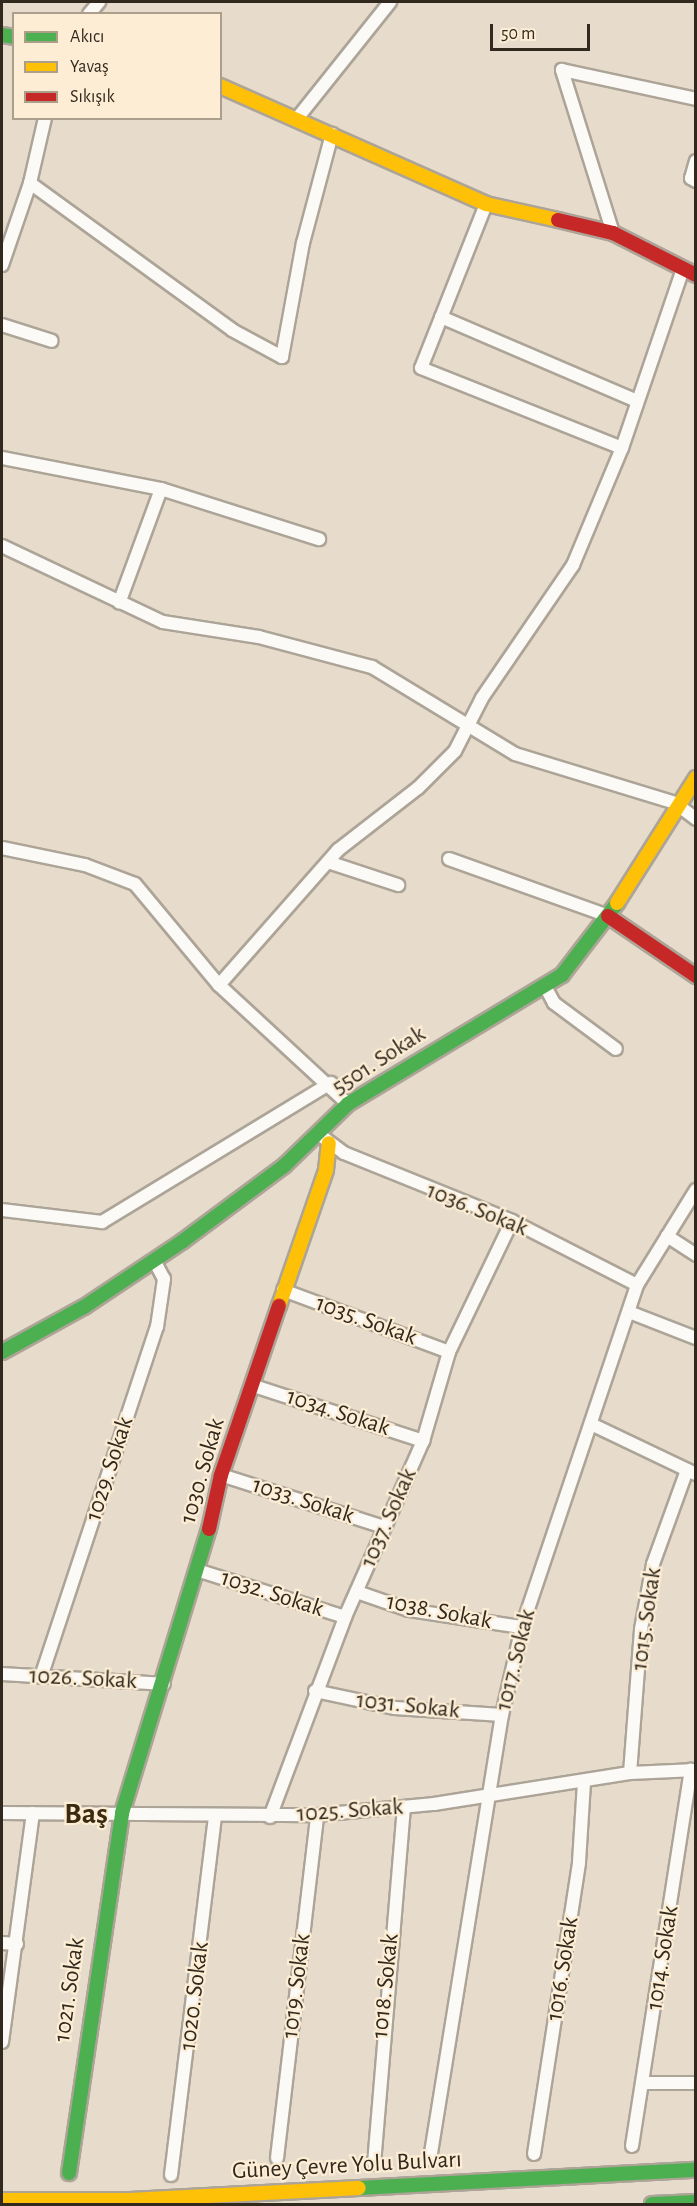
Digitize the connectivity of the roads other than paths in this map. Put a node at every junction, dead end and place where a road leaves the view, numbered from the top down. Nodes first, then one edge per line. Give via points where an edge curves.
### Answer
1 (390, 2) edge
2 (222, 87) edge
3 (696, 99) edge
4 (299, 116) junction
5 (45, 120) edge
6 (332, 134) junction
7 (696, 161) edge
8 (696, 181) edge
9 (30, 183) junction
10 (486, 204) junction
11 (613, 233) junction
12 (2, 265) edge
13 (689, 272) edge
14 (441, 317) junction
15 (2, 325) edge
16 (51, 341) dead end
17 (635, 400) junction
18 (621, 448) junction
19 (2, 458) edge
20 (161, 489) junction
21 (319, 539) dead end
22 (2, 546) edge
23 (119, 603) junction
24 (467, 727) junction
25 (696, 778) edge
26 (675, 803) junction
27 (696, 819) edge
28 (2, 848) edge
29 (449, 859) dead end
30 (328, 861) junction
31 (398, 885) dead end
32 (608, 916) junction
33 (696, 976) edge
34 (219, 985) junction
35 (546, 987) junction
36 (616, 1049) dead end
37 (331, 1083) junction
38 (348, 1104) junction
39 (318, 1134) junction
40 (330, 1143) junction
41 (696, 1190) edge
42 (2, 1210) edge
43 (512, 1221) junction
44 (667, 1236) junction
45 (696, 1255) edge
46 (154, 1260) junction
47 (637, 1285) junction
48 (283, 1290) junction
49 (629, 1312) junction
50 (696, 1338) edge
51 (2, 1352) edge
52 (449, 1352) junction
53 (254, 1386) junction
54 (591, 1424) junction
55 (423, 1441) junction
56 (691, 1472) edge
57 (221, 1475) junction
58 (384, 1527) junction
59 (200, 1571) junction
60 (357, 1592) junction
61 (345, 1617) junction
62 (522, 1627) junction
63 (2, 1674) edge
64 (41, 1677) junction
65 (164, 1684) junction
66 (315, 1691) junction
67 (502, 1715) junction
68 (694, 1770) edge
69 (630, 1773) junction
70 (584, 1782) junction
71 (492, 1796) junction
72 (404, 1807) junction
73 (2, 1813) edge
74 (33, 1813) junction
75 (122, 1813) junction
76 (316, 1815) junction
77 (215, 1816) junction
78 (270, 1817) junction
79 (2, 1943) edge
80 (17, 1944) junction
81 (2, 2042) edge
82 (642, 2083) junction
83 (696, 2083) edge
84 (632, 2146) dead end
85 (534, 2154) dead end
86 (277, 2158) dead end
87 (430, 2159) dead end
88 (374, 2164) dead end
89 (696, 2169) edge
90 (69, 2173) dead end
91 (171, 2175) dead end
92 (2, 2200) edge
93 (696, 2202) edge
94 (652, 2205) edge

1 - 4 street
2 - 4 main road
3 - 11 street via 562,69
4 - 6 main road
5 - 9 street
6 - 9 street via 303,243 282,357 232,330
6 - 10 main road
7 - 8 street via 691,178
9 - 12 street
10 - 11 main road
10 - 14 street
11 - 13 main road
13 - 17 street
14 - 17 street
14 - 18 street via 421,368
15 - 16 street
17 - 18 street
18 - 24 street via 573,565
19 - 20 street
20 - 21 street
20 - 23 street
22 - 23 street
23 - 24 street via 163,622 259,637 372,667
24 - 26 street via 568,774
24 - 30 street via 455,751 418,788
25 - 26 main road, 5501. Sokak
26 - 27 street
26 - 32 main road, 5501. Sokak
28 - 34 street via 85,865 135,884
29 - 32 street
30 - 31 street
30 - 34 street
32 - 33 main road
32 - 35 main road, 5501. Sokak via 576,962
34 - 37 street
35 - 36 street via 554,1003
35 - 38 main road, 5501. Sokak
37 - 38 street
37 - 42 street via 102,1222
38 - 39 main road, 5501. Sokak
39 - 40 street, 1036. Sokak
39 - 46 main road, 5501. Sokak via 284,1166
40 - 43 street, 1036. Sokak via 444,1197
40 - 48 main road, 1030. Sokak via 326,1170
41 - 44 street, 1017. Sokak
43 - 47 street, 1036. Sokak
43 - 52 street, 1037. Sokak
44 - 45 street
44 - 47 street, 1017. Sokak
46 - 51 main road, 5501. Sokak
46 - 64 street, 1029. Sokak via 164,1279 157,1328
47 - 49 street, 1017. Sokak
48 - 52 street, 1035. Sokak
48 - 53 main road, 1030. Sokak
49 - 50 street
49 - 54 street, 1017. Sokak
52 - 55 street, 1037. Sokak
53 - 55 street, 1034. Sokak
53 - 57 main road, 1030. Sokak
54 - 56 street
54 - 62 street, 1017. Sokak
55 - 58 street, 1037. Sokak
56 - 69 street, 1015. Sokak via 652,1564 641,1629
57 - 58 street, 1033. Sokak
57 - 59 main road, 1030. Sokak
58 - 60 street, 1037. Sokak
59 - 61 street, 1032. Sokak
59 - 65 main road, 1030. Sokak
60 - 61 street, 1037. Sokak
60 - 62 street, 1038. Sokak via 409,1610
61 - 66 street, 1037. Sokak
62 - 67 street, 1017. Sokak
63 - 64 street, 1026. Sokak
64 - 65 street, 1026. Sokak
65 - 75 main road, 1030. Sokak
66 - 67 street, 1031. Sokak via 386,1707
66 - 78 street, 1037. Sokak
67 - 71 street, 1017. Sokak
68 - 69 street, 1025. Sokak
68 - 82 street, 1014. Sokak
69 - 70 street, 1025. Sokak
70 - 71 street, 1025. Sokak
70 - 85 street, 1016. Sokak via 579,1862
71 - 72 street, 1025. Sokak
71 - 87 street, 1017. Sokak
72 - 76 street, 1025. Sokak
72 - 88 street, 1018. Sokak
73 - 74 street, 1025. Sokak
74 - 75 street, 1025. Sokak
74 - 80 street
75 - 77 street, 1025. Sokak
75 - 90 main road, 1021. Sokak
76 - 78 street, 1025. Sokak
76 - 86 street, 1019. Sokak
77 - 78 street, 1025. Sokak
77 - 91 street, 1020. Sokak
79 - 80 street
80 - 81 street
82 - 83 street
82 - 84 street, 1014. Sokak
89 - 92 main road, Güney Çevre Yolu Bulvarı via 130,2200
93 - 94 main road

